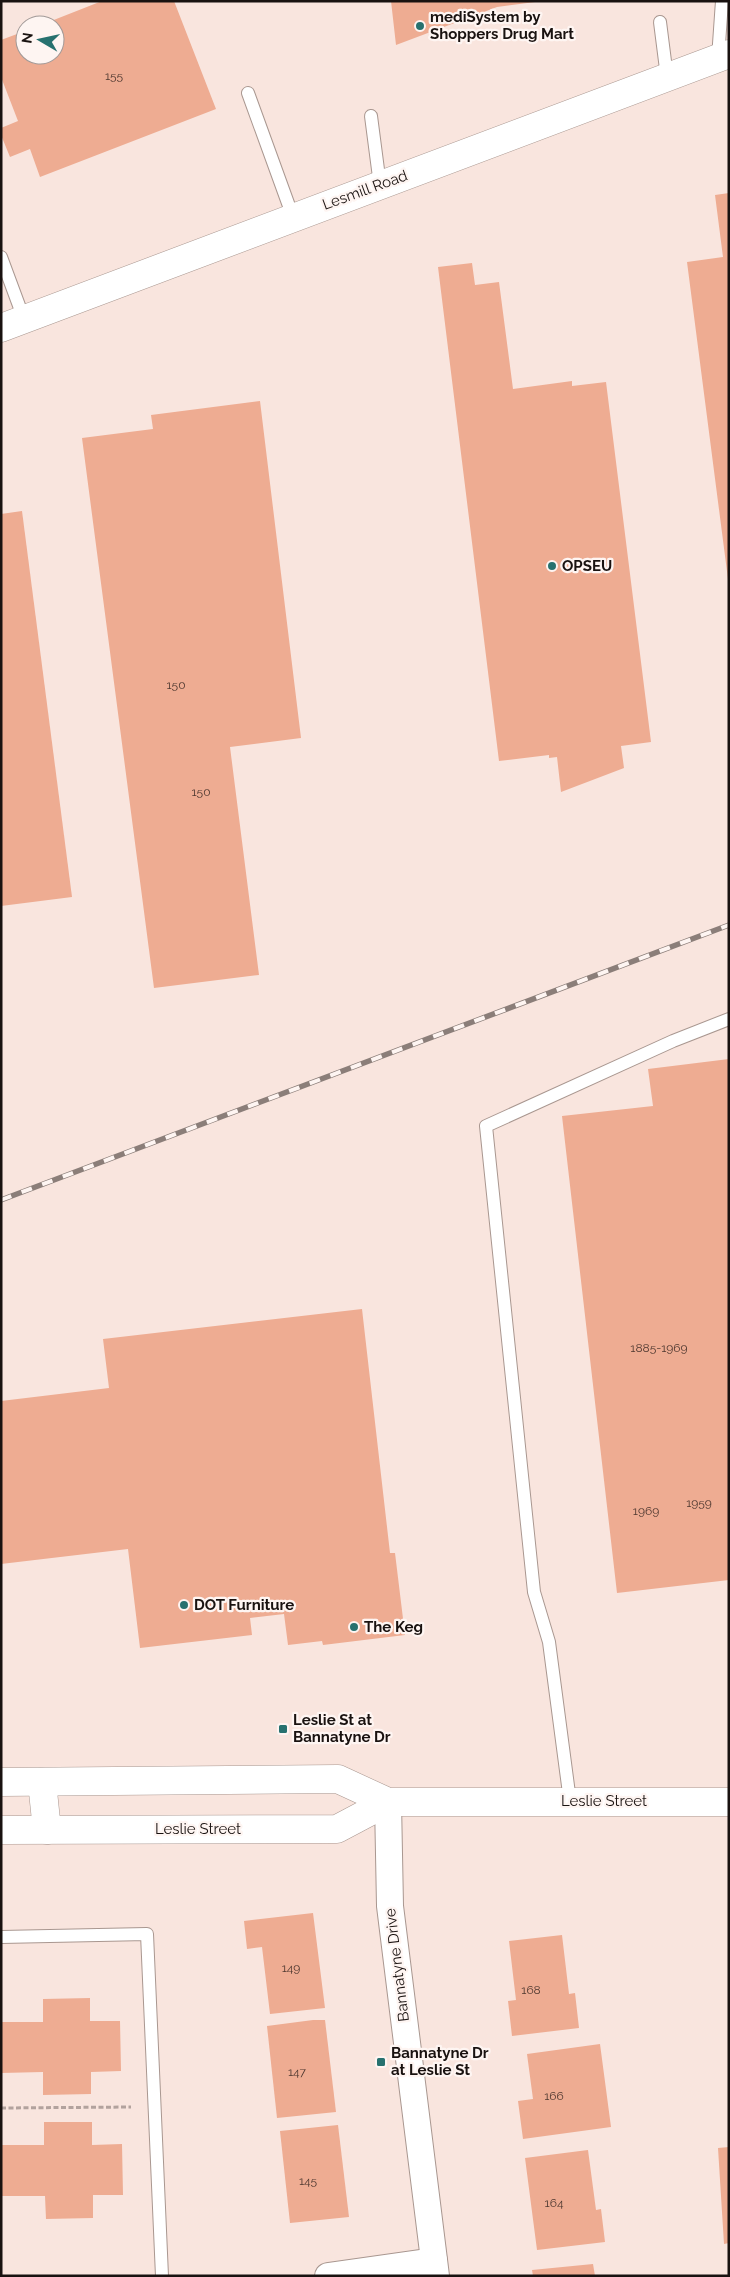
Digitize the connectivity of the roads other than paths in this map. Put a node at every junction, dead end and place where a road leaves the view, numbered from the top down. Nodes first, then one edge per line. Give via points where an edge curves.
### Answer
1 (722, 1) edge
2 (660, 22) dead end
3 (724, 56) edge
4 (667, 77) junction
5 (248, 93) dead end
6 (371, 116) dead end
7 (380, 185) junction
8 (293, 216) junction
9 (1, 257) edge
10 (13, 324) edge
11 (729, 1019) edge
12 (1, 1782) edge
13 (42, 1782) junction
14 (570, 1801) junction
15 (388, 1802) junction
16 (729, 1802) edge
17 (1, 1830) edge
18 (47, 1830) junction
19 (1, 1937) edge
20 (435, 2268) edge
21 (162, 2276) edge
22 (328, 2276) edge

1 - 3 lane
2 - 4 lane
3 - 4 main road, Lesmill Road
4 - 7 main road, Lesmill Road
5 - 8 lane
6 - 7 lane
7 - 8 main road, Lesmill Road
8 - 10 main road, Lesmill Road
9 - 10 lane
11 - 14 lane via 486,1126 534,1592 549,1642
12 - 13 main road, Leslie Street
13 - 15 main road, Leslie Street via 338,1780
13 - 18 main road
14 - 15 main road, Leslie Street
14 - 16 main road, Leslie Street
15 - 18 main road, Leslie Street via 337,1829
15 - 20 street, Bannatyne Drive via 390,1906
17 - 18 main road, Leslie Street
19 - 21 lane via 147,1934
20 - 22 street

